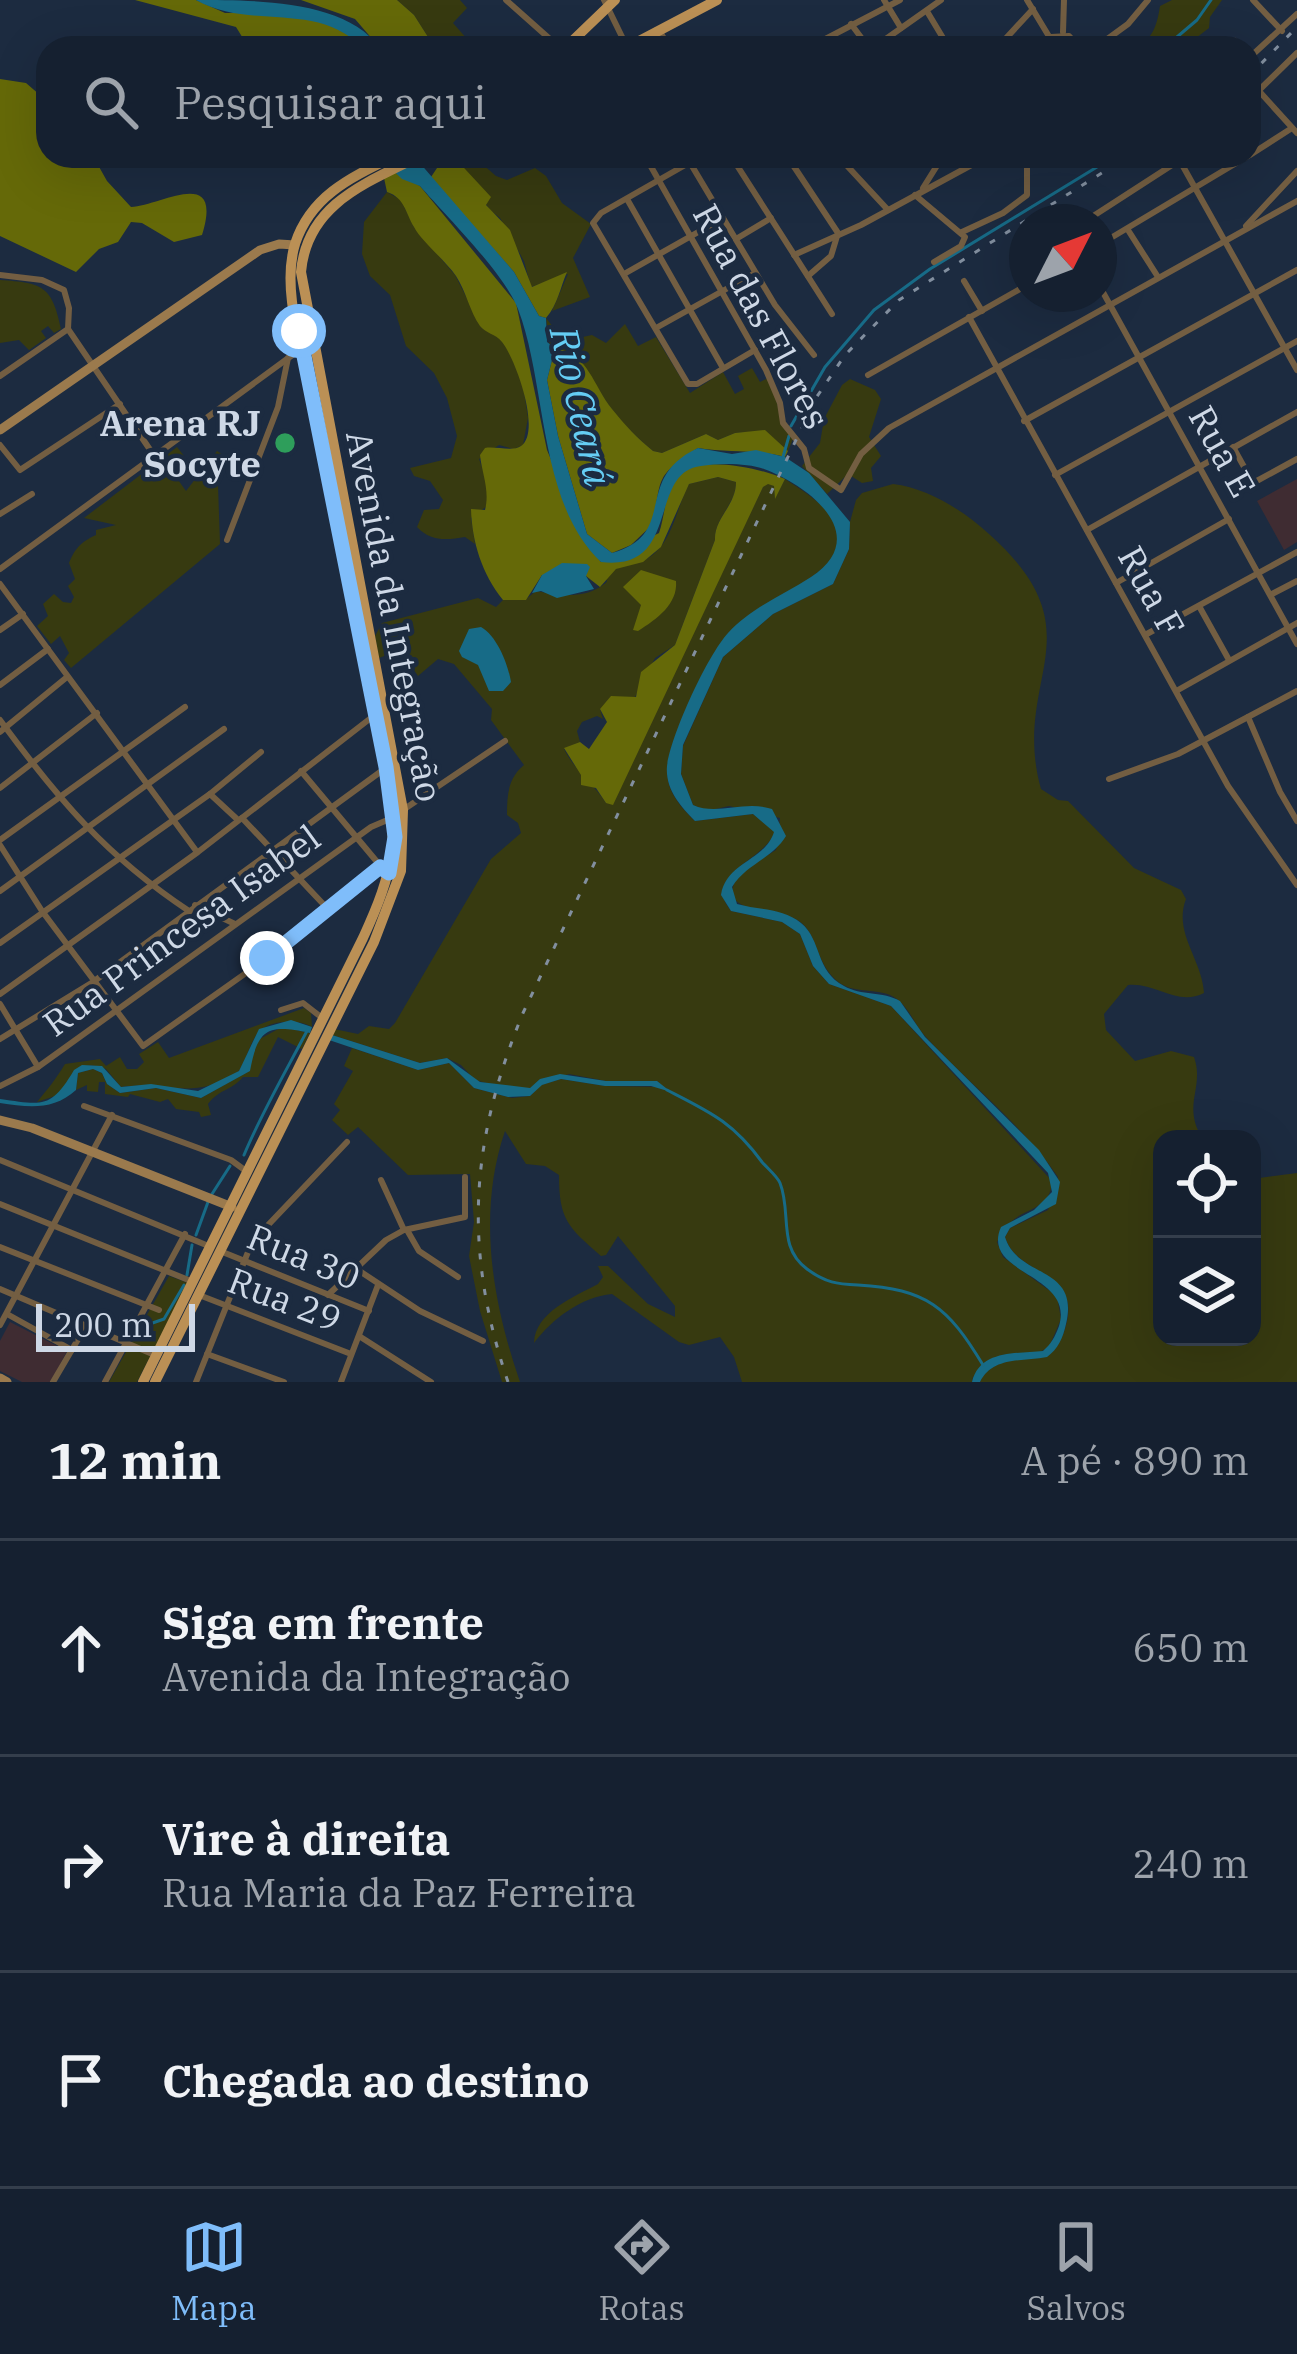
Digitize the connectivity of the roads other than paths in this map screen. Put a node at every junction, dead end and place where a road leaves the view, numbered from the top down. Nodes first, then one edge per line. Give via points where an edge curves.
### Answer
1 (506, 0) edge
2 (718, 0) edge
3 (900, 0) edge
4 (941, 0) edge
5 (1028, 0) edge
6 (1064, 0) edge
7 (1148, 0) edge
8 (1253, 0) edge
9 (608, 3) edge
10 (886, 3) edge
11 (1033, 9) junction
12 (928, 13) junction
13 (1297, 14) edge
14 (851, 24) junction
15 (901, 28) junction
16 (1282, 31) junction
17 (660, 32) junction
18 (1063, 34) junction
19 (544, 36) edge
20 (574, 36) edge
21 (622, 36) edge
22 (652, 36) edge
23 (662, 36) edge
24 (830, 36) edge
25 (861, 36) edge
26 (889, 36) edge
27 (942, 36) edge
28 (1008, 36) edge
29 (1050, 36) edge
30 (1055, 36) edge
31 (1065, 36) edge
32 (1112, 36) edge
33 (1261, 48) edge
34 (1294, 55) edge
35 (1261, 89) edge
36 (1261, 93) edge
37 (1294, 130) edge
38 (1261, 149) edge
39 (381, 168) edge
40 (386, 168) edge
41 (652, 168) edge
42 (675, 168) edge
43 (693, 168) edge
44 (739, 168) edge
45 (795, 168) edge
46 (849, 168) edge
47 (935, 168) edge
48 (965, 168) edge
49 (1028, 168) edge
50 (1168, 168) edge
51 (1187, 168) edge
52 (1230, 168) edge
53 (377, 171) junction
54 (1297, 171) edge
55 (658, 180) junction
56 (1196, 190) junction
57 (918, 193) junction
58 (627, 198) junction
59 (1297, 201) edge
60 (1112, 204) edge
61 (888, 210) junction
62 (723, 218) junction
63 (771, 218) junction
64 (1128, 230) junction
65 (962, 232) junction
66 (1241, 232) junction
67 (838, 233) junction
68 (1117, 236) edge
69 (691, 237) junction
70 (736, 239) junction
71 (1225, 241) junction
72 (295, 245) junction
73 (659, 254) junction
74 (794, 255) junction
75 (934, 262) dead end
76 (1297, 270) edge
77 (755, 273) junction
78 (0, 274) edge
79 (624, 274) junction
80 (808, 276) junction
81 (1159, 279) junction
82 (964, 281) dead end
83 (722, 292) junction
84 (1253, 294) junction
85 (1009, 295) edge
86 (1117, 303) edge
87 (688, 310) junction
88 (982, 311) junction
89 (1101, 312) edge
90 (1115, 312) edge
91 (832, 314) dead end
92 (969, 317) junction
93 (304, 326) junction
94 (656, 328) junction
95 (68, 329) junction
96 (1297, 341) edge
97 (303, 347) junction
98 (1285, 348) junction
99 (755, 350) junction
100 (814, 356) dead end
101 (1140, 357) junction
102 (288, 358) junction
103 (93, 366) junction
104 (723, 368) junction
105 (997, 370) junction
106 (1297, 370) edge
107 (868, 375) dead end
108 (0, 376) edge
109 (120, 404) junction
110 (1170, 412) junction
111 (1297, 412) edge
112 (1024, 421) junction
113 (0, 430) edge
114 (0, 445) edge
115 (1233, 448) junction
116 (155, 457) junction
117 (1297, 459) edge
118 (9, 460) junction
119 (1201, 465) junction
120 (0, 467) edge
121 (1055, 475) junction
122 (32, 494) dead end
123 (0, 514) edge
124 (1229, 519) junction
125 (1087, 530) junction
126 (227, 540) dead end
127 (1297, 552) edge
128 (0, 569) edge
129 (1260, 572) junction
130 (1297, 580) edge
131 (1116, 583) junction
132 (0, 584) edge
133 (1272, 594) junction
134 (1198, 606) junction
135 (23, 614) junction
136 (1293, 625) edge
137 (0, 630) edge
138 (1145, 635) junction
139 (1297, 644) edge
140 (367, 648) junction
141 (48, 649) junction
142 (1229, 660) junction
143 (370, 663) junction
144 (68, 676) junction
145 (0, 685) edge
146 (1178, 690) junction
147 (1297, 691) edge
148 (185, 707) dead end
149 (97, 713) junction
150 (376, 714) junction
151 (1248, 717) junction
152 (2, 726) edge
153 (224, 729) dead end
154 (1205, 739) junction
155 (505, 741) dead end
156 (123, 749) junction
157 (261, 752) dead end
158 (32, 763) junction
159 (386, 767) junction
160 (301, 770) junction
161 (1109, 779) dead end
162 (148, 785) junction
163 (0, 788) edge
164 (210, 794) junction
165 (59, 796) junction
166 (329, 806) junction
167 (1293, 809) edge
168 (399, 814) junction
169 (174, 819) junction
170 (240, 819) junction
171 (1297, 820) edge
172 (86, 829) junction
173 (354, 838) junction
174 (0, 843) edge
175 (272, 850) junction
176 (198, 852) junction
177 (118, 858) junction
178 (385, 870) junction
179 (20, 876) junction
180 (299, 880) junction
181 (1297, 885) edge
182 (151, 886) junction
183 (0, 891) edge
184 (192, 908) junction
185 (327, 908) junction
186 (42, 911) junction
187 (237, 925) junction
188 (0, 943) edge
189 (68, 946) junction
190 (93, 982) junction
191 (0, 994) edge
192 (0, 1004) edge
193 (281, 1010) dead end
194 (117, 1012) junction
195 (324, 1018) junction
196 (16, 1030) junction
197 (0, 1039) edge
198 (38, 1067) junction
199 (0, 1086) edge
200 (85, 1106) dead end
201 (112, 1115) junction
202 (1, 1123) edge
203 (347, 1142) dead end
204 (92, 1154) junction
205 (0, 1160) edge
206 (260, 1163) junction
207 (465, 1177) dead end
208 (381, 1180) dead end
209 (248, 1182) junction
210 (72, 1191) junction
211 (0, 1204) edge
212 (232, 1208) junction
213 (53, 1225) junction
214 (406, 1230) junction
215 (185, 1234) junction
216 (0, 1246) edge
217 (215, 1249) junction
218 (33, 1261) junction
219 (242, 1261) junction
220 (355, 1268) junction
221 (166, 1271) junction
222 (458, 1277) dead end
223 (378, 1285) junction
224 (196, 1288) junction
225 (0, 1289) edge
226 (14, 1294) junction
227 (328, 1294) junction
228 (147, 1305) junction
229 (225, 1306) junction
230 (159, 1310) dead end
231 (369, 1311) junction
232 (5, 1314) junction
233 (0, 1324) edge
234 (87, 1324) junction
235 (359, 1336) junction
236 (483, 1341) dead end
237 (126, 1342) junction
238 (72, 1350) junction
239 (207, 1354) junction
240 (352, 1354) junction
241 (158, 1356) junction
242 (53, 1382) edge
243 (104, 1382) edge
244 (143, 1382) edge
245 (155, 1382) edge
246 (196, 1382) edge
247 (284, 1382) edge
248 (340, 1382) edge
249 (431, 1382) edge

1 - 19 street
2 - 17 main road
3 - 10 street
4 - 12 street
5 - 11 street
6 - 18 street
7 - 32 street
8 - 16 street
9 - 20 main road
9 - 21 street
10 - 14 street
10 - 15 street
11 - 28 street
11 - 29 street
12 - 15 street
12 - 27 street
13 - 16 street
14 - 24 street
14 - 25 street
15 - 26 street
16 - 33 street
17 - 22 main road
17 - 23 street
18 - 30 street
18 - 31 street
34 - 35 street
36 - 37 street
37 - 38 street
39 - 53 main road, Avenida da Integração
40 - 53 main road, Avenida da Integração
41 - 55 street, Rua das Flores
42 - 55 street
43 - 62 street
44 - 63 street
45 - 67 street
46 - 61 street
47 - 57 street
48 - 57 street
49 - 65 street via 1027,196
50 - 60 street
51 - 56 street
52 - 56 street
53 - 72 main road, Avenida da Integração via 320,200
53 - 93 main road, Avenida da Integração via 312,229 301,272
54 - 66 street
55 - 58 street
55 - 69 street, Rua das Flores
56 - 64 street
56 - 71 street
57 - 61 street
57 - 65 street
58 - 73 street
58 - 79 street via 595,216
59 - 66 street
61 - 67 street
62 - 69 street
62 - 70 street
63 - 70 street
63 - 74 street
64 - 68 street
64 - 81 street
65 - 75 street via 963,244
66 - 71 street
67 - 74 street
67 - 80 street via 828,260
69 - 73 street
69 - 83 street, Rua das Flores
70 - 77 street
71 - 81 street
71 - 84 street
72 - 93 main road, Avenida da Integração via 290,270
72 - 103 street via 260,250
73 - 79 street
73 - 87 street
74 - 80 street
76 - 84 street
77 - 83 street
77 - 100 street
78 - 95 street via 60,287
79 - 94 street
80 - 91 street
81 - 86 street
82 - 88 street
83 - 87 street
83 - 99 street, Rua das Flores
84 - 98 street
84 - 101 street
85 - 88 street
87 - 94 street
87 - 104 street
88 - 92 street
89 - 105 street
90 - 101 street, Rua E
92 - 105 street, Rua F
92 - 107 street
93 - 97 main road, Avenida da Integração
93 - 140 main road, Avenida da Integração
94 - 104 street via 690,386
95 - 103 street
95 - 108 street
96 - 98 street
97 - 102 street
97 - 140 main road, Avenida da Integração
98 - 106 street
98 - 110 street
99 - 104 street
99 - 105 street, Rua das Flores via 809,468 841,490 861,454 889,428
101 - 110 street, Rua E
101 - 112 street
102 - 116 street
102 - 126 street via 278,407
103 - 109 street
103 - 113 street
105 - 112 street, Rua F
109 - 116 street
109 - 118 street via 27,466 17,470
110 - 119 street, Rua E
110 - 121 street
111 - 115 street
112 - 121 street, Rua F
114 - 118 street
115 - 117 street via 1253,483
115 - 119 street
116 - 128 street
118 - 120 street
119 - 124 street, Rua E
119 - 125 street
121 - 125 street, Rua F
122 - 123 street
124 - 129 street, Rua E
124 - 131 street
125 - 131 street, Rua F
127 - 129 street
129 - 133 street, Rua E
129 - 134 street
130 - 133 street
131 - 138 street, Rua F
132 - 135 street
133 - 136 street, Rua E
134 - 138 street
134 - 142 street
135 - 137 street
135 - 141 street
136 - 139 street, Rua E
136 - 142 street
138 - 146 street, Rua F
140 - 143 main road, Avenida da Integração
141 - 144 street
141 - 145 street
142 - 146 street
143 - 150 main road, Avenida da Integração
143 - 168 main road, Avenida da Integração
144 - 149 street
144 - 152 street
146 - 154 street, Rua F
147 - 151 street
148 - 156 street
149 - 156 street
149 - 158 street
150 - 159 main road, Avenida da Integração
150 - 160 street
151 - 154 street
151 - 167 street
152 - 158 street
153 - 162 street
154 - 161 street
154 - 181 street, Rua F
155 - 168 street, Rua Princesa Isabel
156 - 162 street
156 - 165 street
157 - 164 street
158 - 163 street
158 - 165 street
159 - 166 street
159 - 168 main road, Avenida da Integração
160 - 166 street
160 - 170 street
162 - 169 street
162 - 172 street
164 - 169 street
164 - 170 street
165 - 172 street
165 - 174 street
166 - 173 street
166 - 175 street
167 - 171 street
168 - 173 street, Rua Princesa Isabel
168 - 178 main road, Avenida da Integração
168 - 206 main road, Avenida da Integração via 404,849 395,895
169 - 176 street
169 - 177 street
170 - 175 street
170 - 176 street
172 - 177 street
172 - 179 street
173 - 178 street
173 - 180 street, Rua Princesa Isabel
174 - 179 street
175 - 180 street
175 - 184 street
176 - 182 street
177 - 182 street
177 - 186 street
178 - 185 street
178 - 195 main road, Avenida da Integração via 375,911
179 - 183 street
179 - 186 street
180 - 185 street
180 - 187 street, Rua Princesa Isabel
182 - 184 street
182 - 189 street
184 - 187 street
184 - 190 street
185 - 194 street via 147,1044
186 - 188 street
186 - 189 street
187 - 194 street, Rua Princesa Isabel
189 - 190 street
189 - 191 street
190 - 194 street
190 - 196 street
192 - 196 street
193 - 195 street via 303,1003
194 - 198 street, Rua Princesa Isabel
195 - 206 main road, Avenida da Integração
196 - 197 street
196 - 198 street
198 - 199 street, Rua Princesa Isabel
200 - 201 street
201 - 204 street
201 - 209 street via 231,1160
202 - 204 street
203 - 219 street
204 - 210 street
204 - 212 street
205 - 210 street, Rua 30
206 - 209 main road, Avenida da Integração
207 - 214 street via 465,1217
208 - 214 street
209 - 212 main road, Avenida da Integração
209 - 217 main road, Avenida da Integração
210 - 213 street
210 - 215 street, Rua 30
211 - 213 street, Rua 29
212 - 217 main road, Avenida da Integração
213 - 218 street
213 - 221 street, Rua 29
214 - 220 street
214 - 222 street via 419,1251
215 - 217 street, Rua 30
215 - 221 street
216 - 218 street
217 - 219 street, Rua 30
217 - 224 main road, Avenida da Integração
218 - 226 street
218 - 228 street
219 - 227 street, Rua 30
219 - 229 street
220 - 223 street
220 - 227 street
221 - 224 street, Rua 29
221 - 228 street
223 - 231 street
223 - 236 street
224 - 229 street, Rua 29
224 - 241 main road, Avenida da Integração
224 - 245 main road, Avenida da Integração
225 - 226 street
226 - 232 street
226 - 234 street
227 - 231 street, Rua 30
228 - 230 street
228 - 237 street
229 - 239 street
229 - 240 street, Rua 29
231 - 235 street
232 - 233 street
232 - 238 street
234 - 237 street
234 - 238 street
235 - 240 street
235 - 249 street
237 - 241 street
237 - 243 street
238 - 242 street
239 - 246 street
239 - 247 street
240 - 248 street
241 - 244 main road, Avenida da Integração

